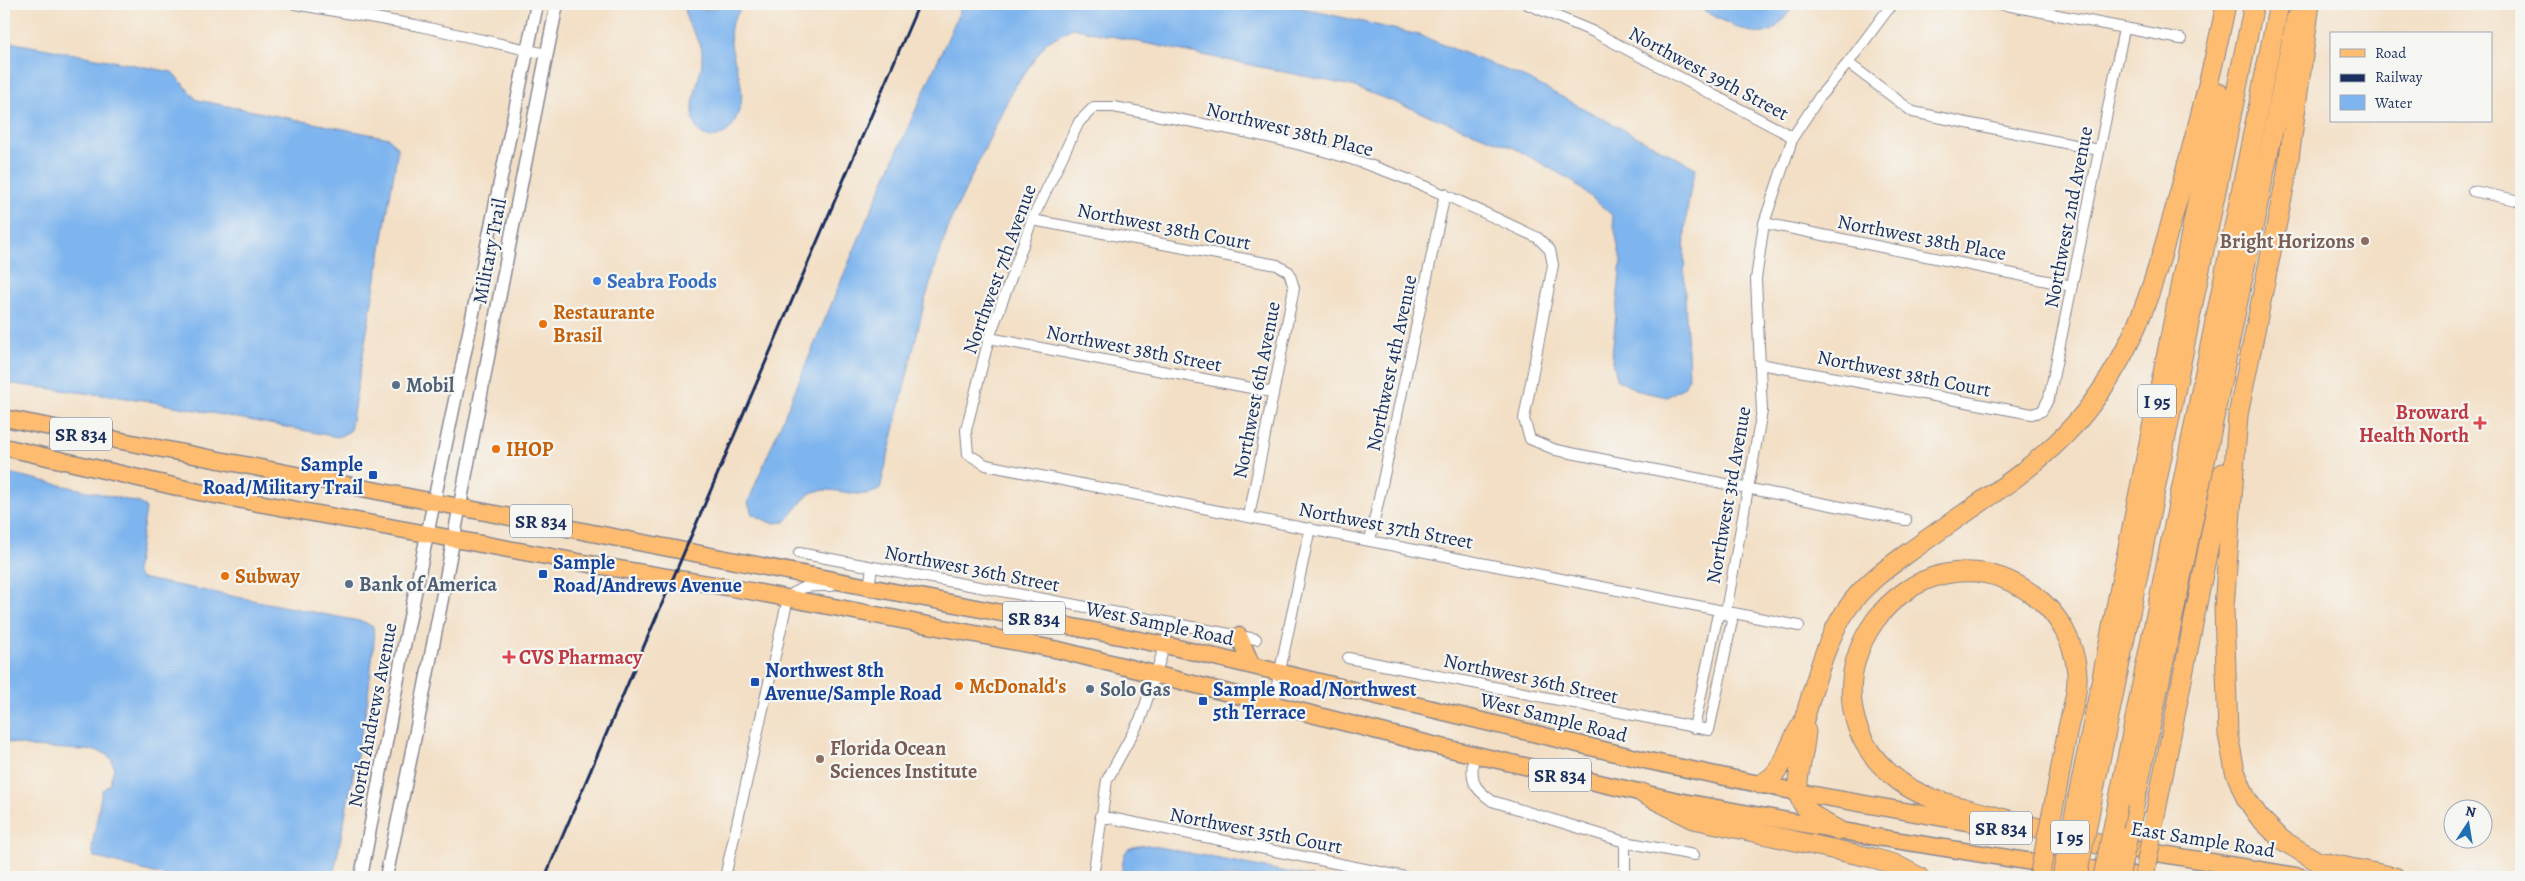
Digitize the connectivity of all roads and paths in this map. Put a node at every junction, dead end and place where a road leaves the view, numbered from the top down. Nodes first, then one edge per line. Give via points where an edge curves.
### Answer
1 (295, 4) edge
2 (537, 4) edge
3 (557, 4) edge
4 (1527, 4) edge
5 (1892, 4) edge
6 (2001, 4) edge
7 (2226, 4) edge
8 (2237, 4) edge
9 (2254, 4) edge
10 (2279, 4) edge
11 (2299, 4) edge
12 (2310, 4) edge
13 (2124, 28) junction
14 (2182, 39) dead end
15 (527, 50) junction
16 (546, 54) junction
17 (1848, 63) junction
18 (1094, 107) joint
19 (1793, 137) junction
20 (2099, 150) junction
21 (2473, 191) dead end
22 (1445, 194) junction
23 (2521, 201) edge
24 (1032, 220) junction
25 (1764, 223) junction
26 (1288, 272) joint
27 (2072, 286) junction
28 (989, 338) junction
29 (1760, 364) junction
30 (1272, 392) junction
31 (2042, 410) joint
32 (2238, 415) junction
33 (4, 418) edge
34 (4, 447) edge
35 (968, 454) joint
36 (1749, 489) junction
37 (434, 501) junction
38 (458, 506) junction
39 (1249, 516) junction
40 (1906, 520) dead end
41 (1310, 528) junction
42 (427, 534) junction
43 (452, 539) junction
44 (1370, 540) junction
45 (799, 552) dead end
46 (872, 567) junction
47 (864, 587) junction
48 (788, 598) junction
49 (1726, 611) junction
50 (1799, 626) dead end
51 (1238, 636) junction
52 (1256, 639) dead end
53 (1166, 645) junction
54 (1348, 658) dead end
55 (1251, 664) junction
56 (1280, 671) junction
57 (1157, 674) junction
58 (1273, 704) junction
59 (1804, 722) junction
60 (1694, 728) junction
61 (1709, 730) joint
62 (1473, 755) junction
63 (1760, 784) junction
64 (1798, 792) junction
65 (1642, 793) junction
66 (2085, 798) junction
67 (2126, 805) junction
68 (1100, 816) junction
69 (1838, 830) junction
70 (1625, 842) junction
71 (2098, 844) junction
72 (1694, 854) dead end
73 (2091, 874) edge
74 (361, 877) edge
75 (386, 877) edge
76 (725, 877) edge
77 (1093, 877) edge
78 (1406, 877) edge
79 (1625, 877) edge
80 (1919, 877) edge
81 (2039, 877) edge
82 (2062, 877) edge
83 (2120, 877) edge
84 (2144, 877) edge
85 (2302, 877) edge
86 (2395, 877) edge

1 - 15 street
2 - 15 street, Military Trail
3 - 16 street, Military Trail
4 - 19 street, Northwest 39th Street via 1594,32
5 - 17 street, Northwest 3rd Avenue
6 - 13 street
7 - 59 highway via 2205,102 2149,299 2118,364 2090,406 2057,442 2023,472 1881,573 1856,596 1830,641
8 - 66 highway, I 95
9 - 66 highway
10 - 67 highway
11 - 67 highway
12 - 32 highway via 2287,172
13 - 14 street
13 - 20 street, Northwest 2nd Avenue
15 - 16 street
15 - 37 street, Military Trail
16 - 38 street, Military Trail
17 - 19 street, Northwest 3rd Avenue via 1820,96
17 - 20 street via 1913,112
18 - 22 street, Northwest 38th Place via 1114,107 1310,148 1371,165
18 - 24 street, Northwest 7th Avenue via 1079,122
19 - 25 street, Northwest 3rd Avenue
20 - 27 street, Northwest 2nd Avenue
21 - 23 street
22 - 36 street, Northwest 38th Place via 1538,238 1550,250 1553,265 1524,419 1530,439 1556,450
22 - 44 street, Northwest 4th Avenue
24 - 26 street, Northwest 38th Court via 1277,265
24 - 28 street, Northwest 7th Avenue
25 - 27 street, Northwest 38th Place
25 - 29 street, Northwest 3rd Avenue via 1756,280
26 - 30 street, Northwest 6th Avenue via 1294,288
27 - 31 street, Northwest 2nd Avenue via 2049,398
28 - 30 street, Northwest 38th Street
28 - 35 street, Northwest 7th Avenue via 966,430
29 - 31 street, Northwest 38th Court via 2032,414
29 - 36 street, Northwest 3rd Avenue via 1762,411
30 - 39 street, Northwest 6th Avenue
32 - 84 highway, bridge via 2224,468
32 - 86 highway via 2224,608 2228,735 2235,771 2252,809 2289,845 2328,864
33 - 37 main road, West Sample Road / SR 834
34 - 42 main road, SR 834 via 151,483
35 - 39 street, Northwest 37th Street via 986,465
36 - 40 street
36 - 49 street, Northwest 3rd Avenue
37 - 38 main road, West Sample Road / SR 834
37 - 42 street, North Andrews Avenue
38 - 43 street
38 - 47 main road, West Sample Road / SR 834
39 - 41 street, Northwest 37th Street
41 - 44 street, Northwest 37th Street
41 - 56 street
42 - 43 main road, SR 834
42 - 74 street, North Andrews Avenue
43 - 48 main road, SR 834
43 - 75 street via 432,657
44 - 49 street, Northwest 37th Street
45 - 46 street, Northwest 36th Street
46 - 47 street
46 - 51 street, Northwest 36th Street
47 - 48 street via 805,586
47 - 53 main road, West Sample Road / SR 834
48 - 57 main road, SR 834 via 1059,650
48 - 76 street
49 - 50 street, Northwest 37th Street
49 - 60 street, Northwest 3rd Avenue via 1717,618
49 - 61 street, Northwest 3rd Avenue via 1732,621
51 - 52 street, Northwest 36th Street
51 - 55 main road
53 - 55 main road, West Sample Road / SR 834
53 - 57 street
54 - 60 street, Northwest 36th Street
55 - 56 main road, West Sample Road / SR 834
56 - 58 street
56 - 63 main road, West Sample Road / SR 834 via 1580,746
57 - 58 main road, SR 834
57 - 68 street via 1138,725 1109,775
58 - 62 main road, SR 834
59 - 63 highway via 1780,767 1771,778
59 - 64 highway via 1806,732
60 - 61 street, Northwest 36th Street
62 - 65 main road, SR 834
62 - 70 street via 1472,781 1492,801
63 - 64 main road, West Sample Road / SR 834
64 - 69 highway via 1806,809
64 - 71 main road, West Sample Road / SR 834
65 - 69 main road, SR 834
65 - 80 highway via 1694,819 1873,858
66 - 73 highway, bridge
66 - 82 highway, I 95, bridge
67 - 73 highway, bridge
67 - 83 highway, bridge
68 - 77 street
68 - 78 street, Northwest 35th Court
69 - 73 main road, SR 834
70 - 72 street
70 - 79 street
71 - 81 highway, bridge via 1931,799 1898,780 1872,755 1857,721 1852,696 1853,669 1866,632 1875,618 1896,596 1924,580 1952,573 1977,573 2014,584 2050,609 2065,630 2077,673 2075,702 2056,794
71 - 85 main road, East Sample Road / SR 834
73 - 83 highway
73 - 84 main road, SR 834

